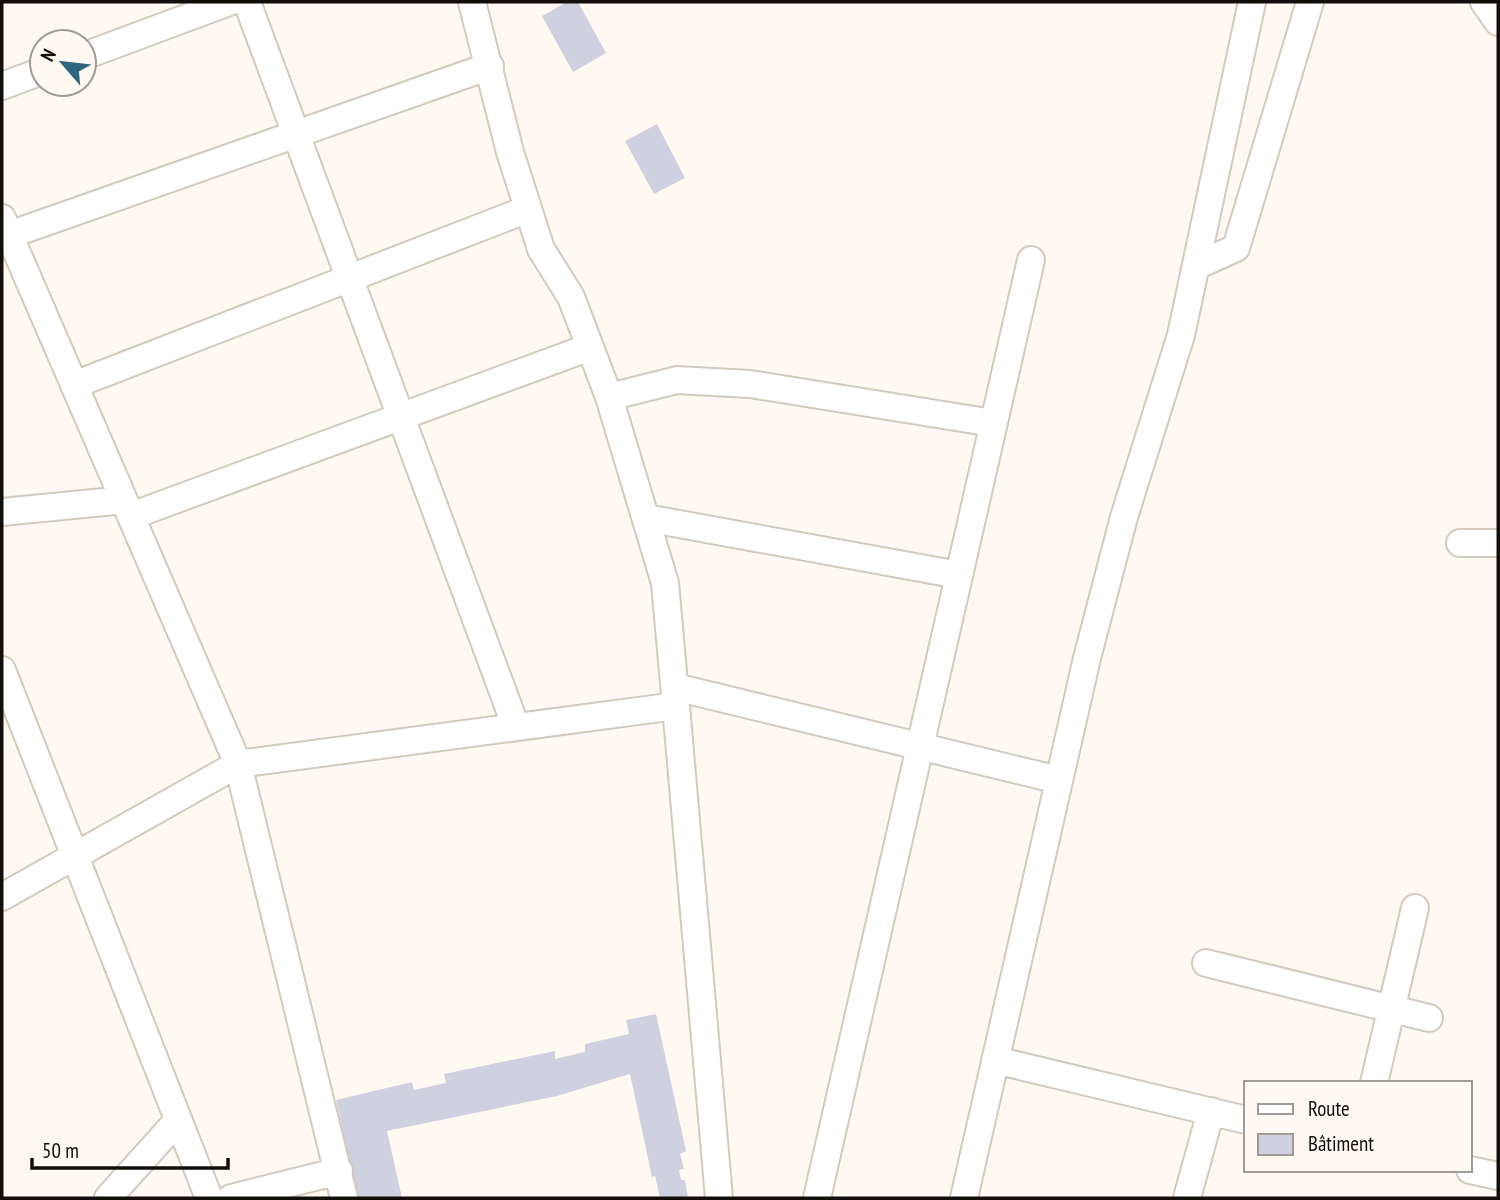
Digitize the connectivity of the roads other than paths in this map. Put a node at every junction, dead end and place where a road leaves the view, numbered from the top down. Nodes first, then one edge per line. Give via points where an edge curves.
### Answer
1 (229, 2) edge
2 (247, 2) edge
3 (472, 2) edge
4 (1252, 2) edge
5 (1310, 2) edge
6 (1484, 2) edge
7 (1498, 22) edge
8 (98, 51) edge
9 (490, 66) junction
10 (28, 76) edge
11 (2, 86) edge
12 (296, 134) junction
13 (528, 209) junction
14 (5, 227) edge
15 (1031, 260) dead end
16 (1196, 266) junction
17 (350, 278) junction
18 (590, 347) junction
19 (74, 385) junction
20 (610, 397) junction
21 (401, 416) junction
22 (993, 423) junction
23 (127, 508) junction
24 (2, 513) edge
25 (646, 518) junction
26 (1498, 543) edge
27 (1460, 544) dead end
28 (959, 575) junction
29 (2, 670) edge
30 (676, 697) junction
31 (12, 727) edge
32 (516, 727) junction
33 (920, 746) junction
34 (238, 764) junction
35 (1059, 779) junction
36 (75, 856) junction
37 (2, 897) edge
38 (1415, 908) dead end
39 (1206, 963) dead end
40 (1392, 1008) junction
41 (1429, 1018) dead end
42 (995, 1060) junction
43 (1374, 1081) edge
44 (1211, 1111) junction
45 (1244, 1119) edge
46 (178, 1120) junction
47 (1472, 1170) edge
48 (339, 1171) junction
49 (1498, 1176) edge
50 (108, 1198) edge
51 (209, 1198) edge
52 (231, 1198) edge
53 (344, 1198) edge
54 (719, 1198) edge
55 (817, 1198) edge
56 (964, 1198) edge
57 (1187, 1198) edge

1 - 8 street
2 - 12 street
3 - 9 street
4 - 16 street
5 - 16 street via 1236,248
6 - 7 street
9 - 12 street
9 - 13 street
10 - 11 street
12 - 14 street
12 - 17 street
13 - 17 street
13 - 18 street via 541,249 570,297
14 - 19 street
15 - 22 street
16 - 35 street via 1181,335 1124,517
17 - 19 street
17 - 21 street
18 - 20 street
18 - 21 street
19 - 23 street
20 - 22 street via 677,380 750,384
20 - 25 street
21 - 23 street
21 - 32 street
22 - 28 street
23 - 24 street
23 - 34 street
25 - 28 street
25 - 30 street via 665,583
26 - 27 street
28 - 33 street
29 - 31 street
30 - 32 street
30 - 33 street
30 - 54 street
31 - 36 street
32 - 34 street
33 - 35 street
33 - 55 street
34 - 36 street
34 - 48 street
35 - 42 street
36 - 37 street
36 - 46 street
38 - 40 street
39 - 40 street
40 - 41 street
40 - 43 street
42 - 44 street
42 - 56 street
44 - 45 street
44 - 57 street
46 - 50 street
46 - 51 street
47 - 49 street
48 - 52 street
48 - 53 street

